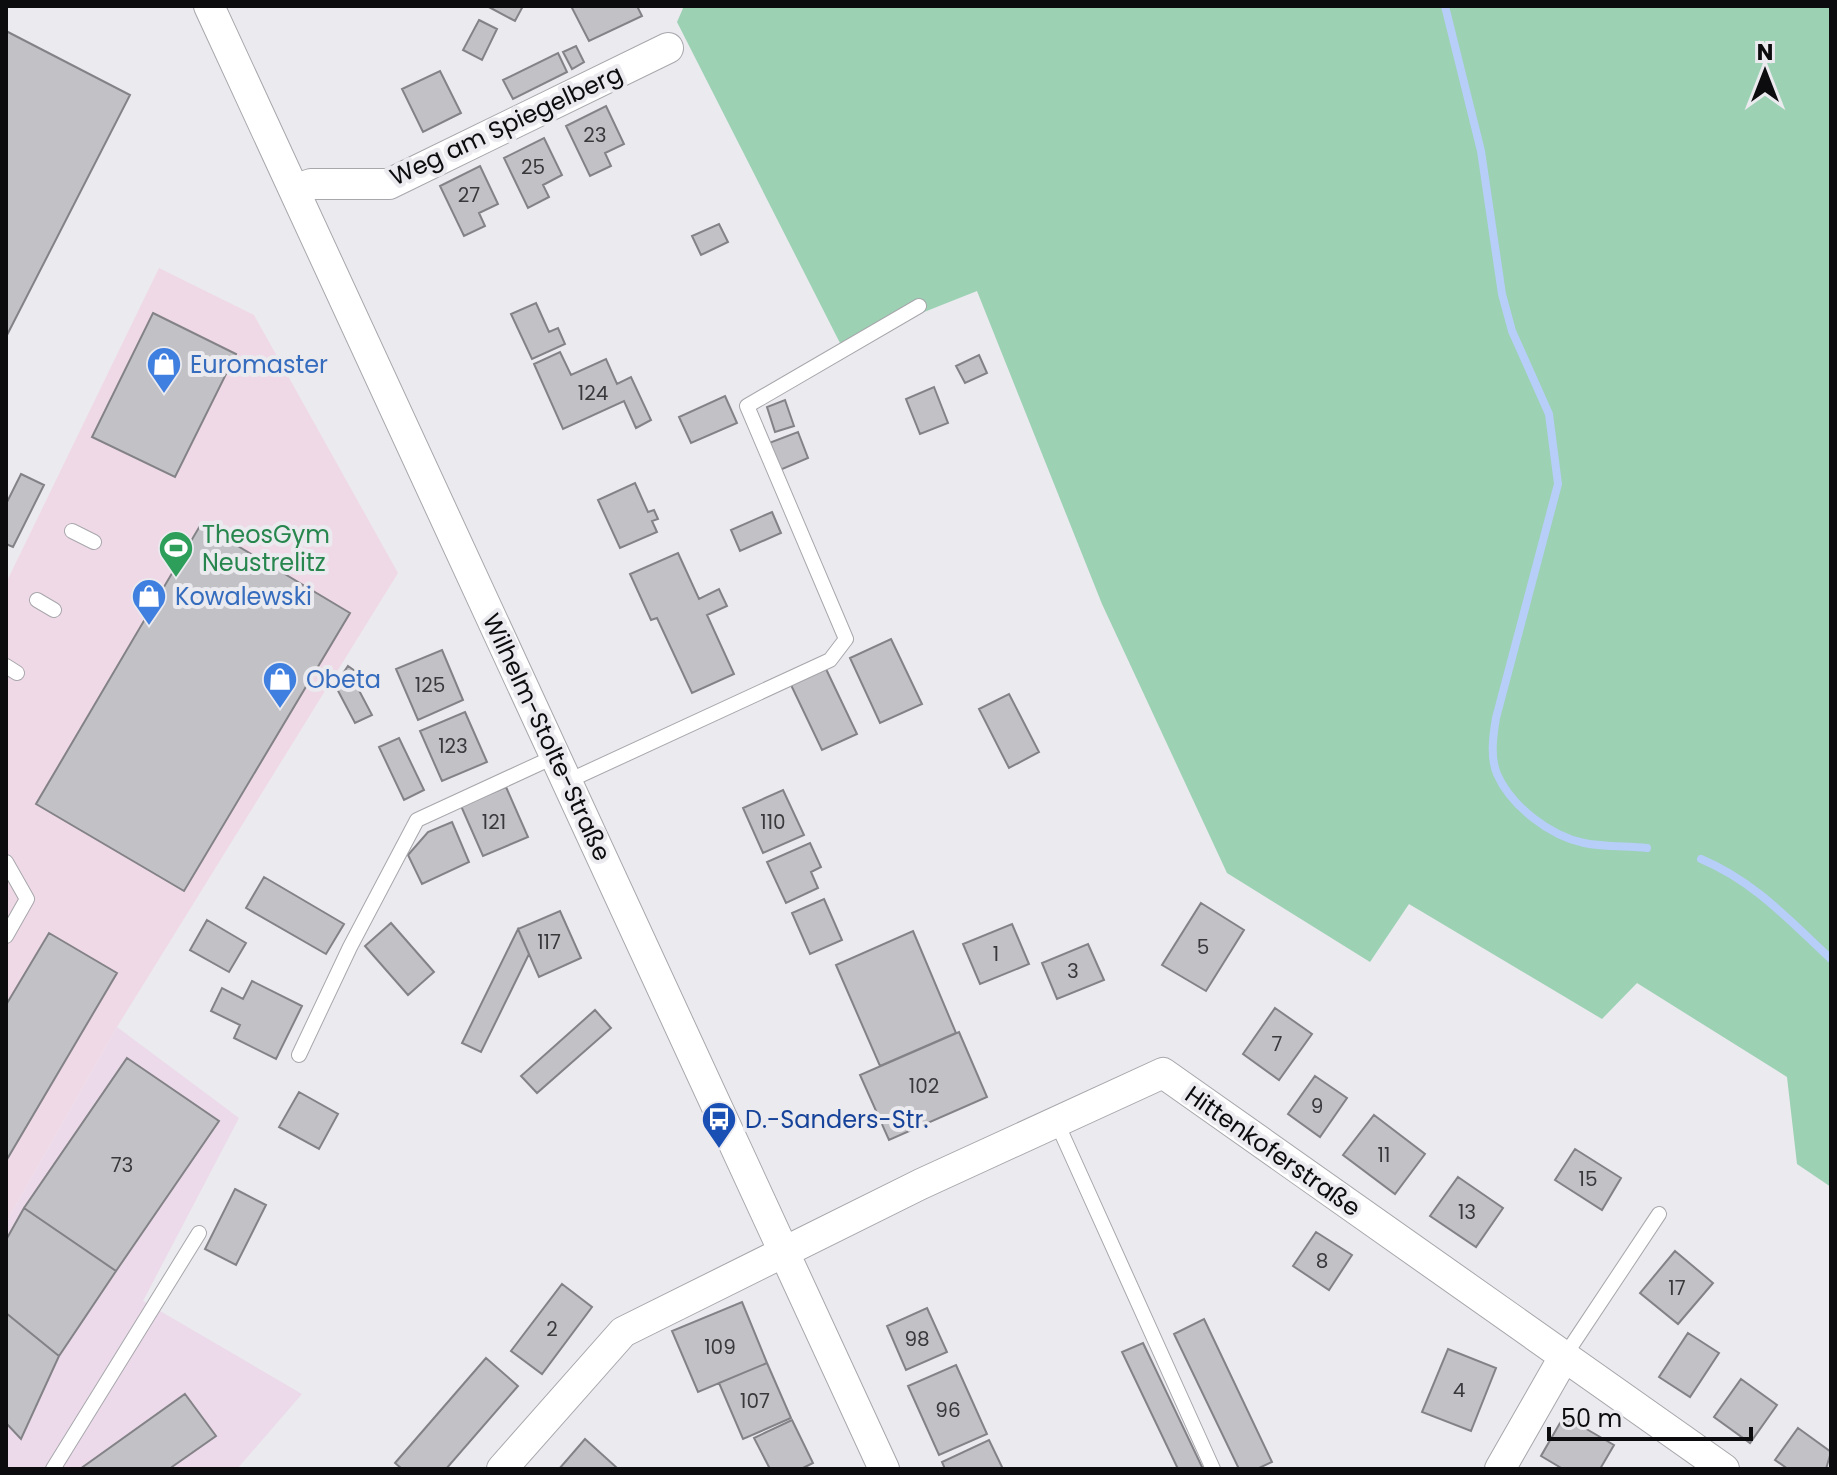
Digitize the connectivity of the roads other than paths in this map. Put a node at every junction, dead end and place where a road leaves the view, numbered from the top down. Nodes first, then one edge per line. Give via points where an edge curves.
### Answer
1 (209, 6) edge
2 (668, 48) dead end
3 (294, 190) junction
4 (919, 306) dead end
5 (72, 531) dead end
6 (94, 542) dead end
7 (37, 600) dead end
8 (54, 610) dead end
9 (562, 768) junction
10 (6, 862) edge
11 (6, 936) edge
12 (299, 1055) dead end
13 (1057, 1123) junction
14 (1659, 1214) dead end
15 (199, 1233) dead end
16 (785, 1251) junction
17 (1564, 1357) junction
18 (53, 1469) edge
19 (502, 1469) edge
20 (884, 1469) edge
21 (1213, 1469) edge
22 (1500, 1469) edge
23 (1724, 1469) edge

1 - 3 street, Wilhelm-Stolte-Straße
2 - 3 street, Weg am Spiegelberg via 389,184 311,184
3 - 9 street, Wilhelm-Stolte-Straße
4 - 9 lane via 747,406 846,639 830,660
5 - 6 lane
7 - 8 lane
9 - 12 lane via 417,820
9 - 16 street, Wilhelm-Stolte-Straße
10 - 11 lane via 27,899
13 - 16 street, Hittenkoferstraße
13 - 17 street, Hittenkoferstraße via 1163,1073
13 - 21 lane
14 - 17 lane
15 - 18 lane
16 - 19 street, Hittenkoferstraße via 623,1332
16 - 20 street, Wilhelm-Stolte-Straße
17 - 22 street
17 - 23 street, Hittenkoferstraße

